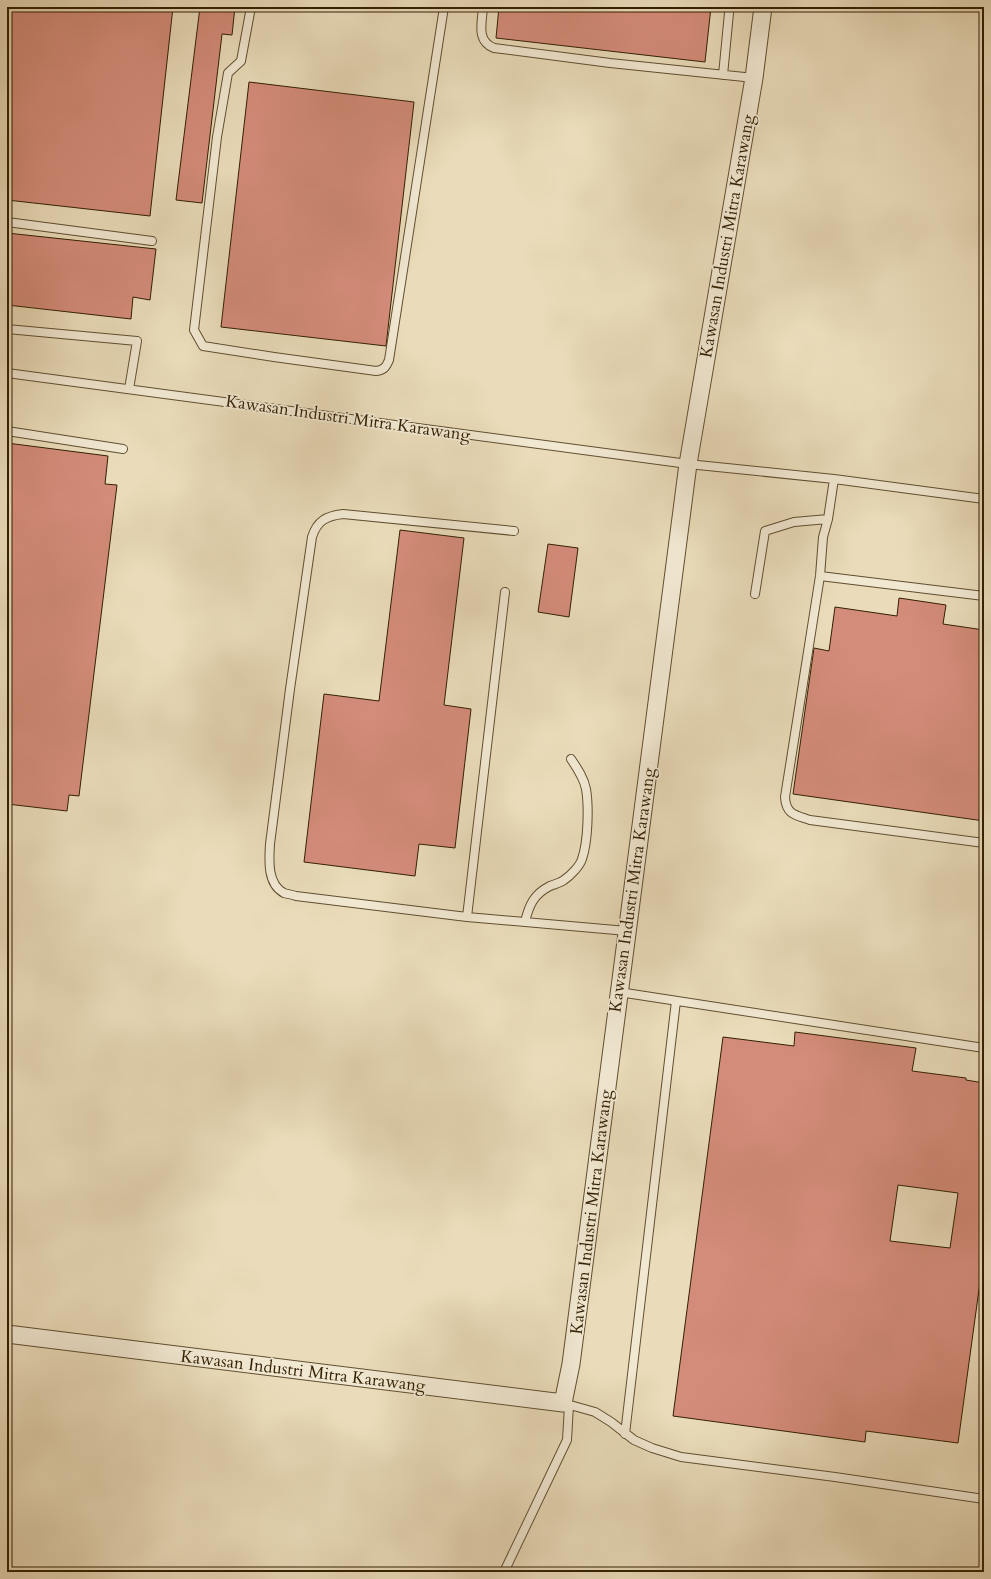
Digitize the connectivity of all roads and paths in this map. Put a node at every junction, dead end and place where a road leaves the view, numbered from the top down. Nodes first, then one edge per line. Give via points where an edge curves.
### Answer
1 (251, 7) edge
2 (444, 7) edge
3 (483, 7) edge
4 (728, 7) edge
5 (763, 7) edge
6 (723, 74) junction
7 (754, 78) junction
8 (7, 222) edge
9 (152, 240) dead end
10 (7, 329) edge
11 (7, 373) edge
12 (128, 389) junction
13 (7, 431) edge
14 (122, 449) dead end
15 (688, 464) junction
16 (834, 479) junction
17 (984, 499) edge
18 (828, 519) junction
19 (514, 532) dead end
20 (820, 576) junction
21 (505, 592) dead end
22 (755, 594) dead end
23 (984, 596) edge
24 (571, 759) dead end
25 (984, 843) edge
26 (467, 916) junction
27 (525, 922) junction
28 (627, 931) junction
29 (619, 992) junction
30 (676, 1001) junction
31 (984, 1048) edge
32 (7, 1334) edge
33 (566, 1404) junction
34 (625, 1434) junction
35 (984, 1499) edge
36 (504, 1572) edge

1 - 2 lane via 241,61 228,73 194,330 203,346 376,370 382,370 389,360
3 - 6 lane via 481,34 487,46 494,48
4 - 6 lane
5 - 7 street, Kawasan Industri Mitra Karawang
6 - 7 lane
7 - 15 street, Kawasan Industri Mitra Karawang
8 - 9 lane
10 - 12 lane via 137,341
11 - 12 lane, Kawasan Industri Mitra Karawang
12 - 15 lane, Kawasan Industri Mitra Karawang
13 - 14 lane
15 - 16 lane, Kawasan Industri Mitra Karawang
15 - 28 street, Kawasan Industri Mitra Karawang
16 - 17 lane, Kawasan Industri Mitra Karawang
16 - 18 lane
18 - 20 lane via 823,537
18 - 22 lane via 794,522 765,532
19 - 26 lane via 343,514 320,521 312,537 270,844 269,867 273,881 285,893
20 - 23 lane
20 - 25 lane via 785,805 790,813 810,820
21 - 26 lane
24 - 27 lane via 586,787 586,844 582,861 564,880 539,893 529,907
26 - 27 lane
27 - 28 lane
28 - 29 street, Kawasan Industri Mitra Karawang
29 - 30 lane
29 - 33 street, Kawasan Industri Mitra Karawang
30 - 31 lane
30 - 34 lane
32 - 33 street, Kawasan Industri Mitra Karawang
33 - 34 lane via 596,1412
33 - 36 lane via 567,1440
34 - 35 lane via 646,1445 681,1457

